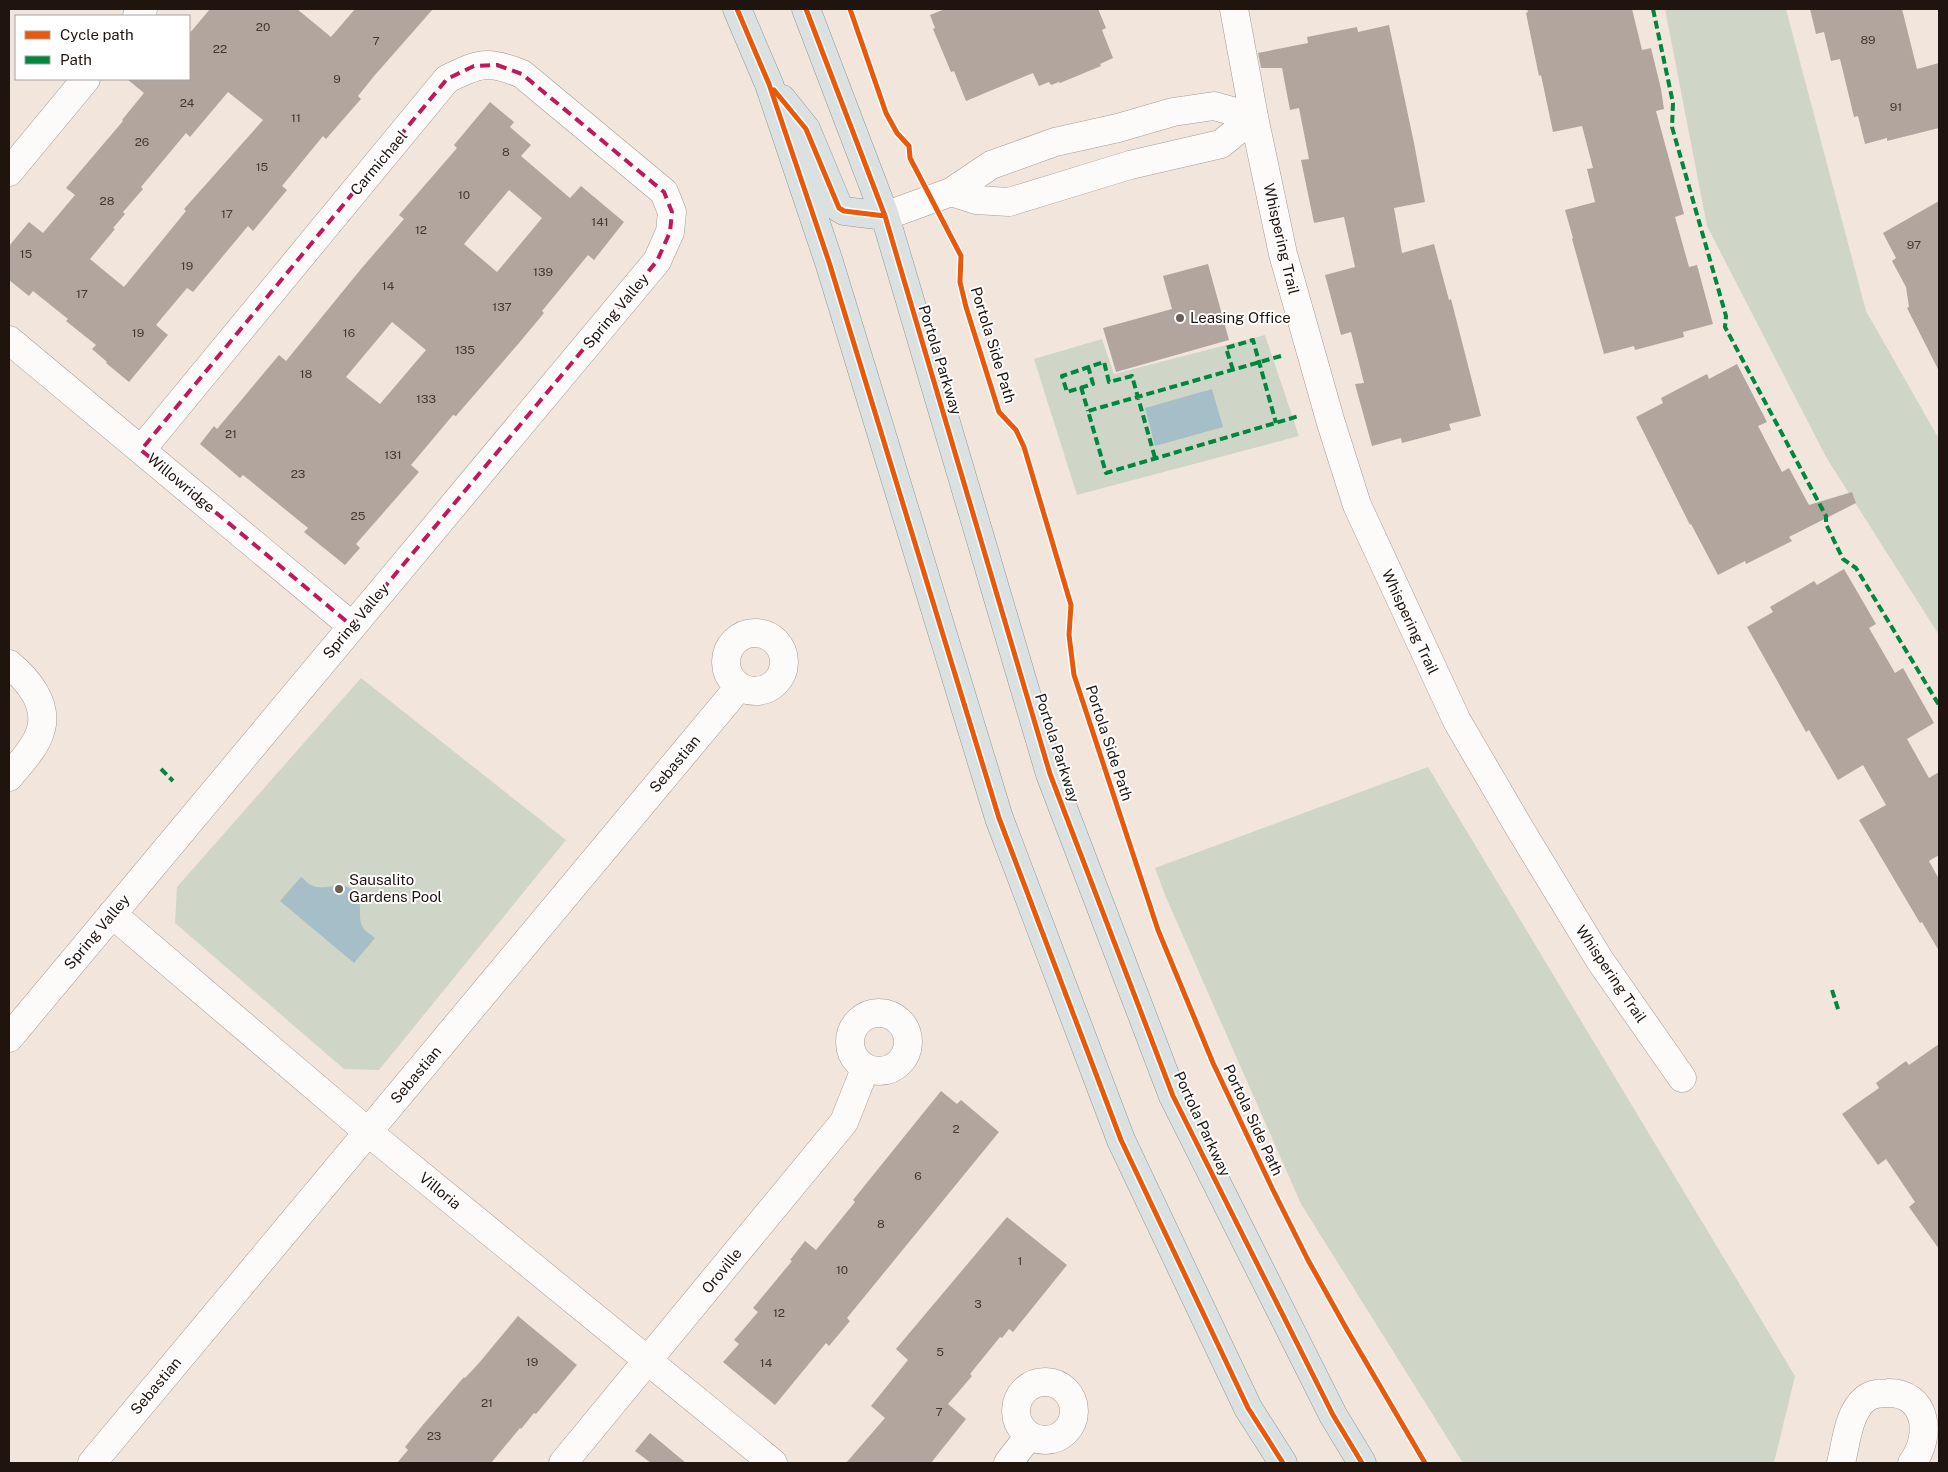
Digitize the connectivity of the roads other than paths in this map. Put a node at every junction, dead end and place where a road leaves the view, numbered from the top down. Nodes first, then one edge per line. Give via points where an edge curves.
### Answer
1 (737, 9) edge
2 (806, 9) edge
3 (1234, 9) edge
4 (85, 80) edge
5 (769, 84) junction
6 (1254, 116) junction
7 (9, 172) edge
8 (664, 192) joint
9 (951, 192) junction
10 (885, 216) junction
11 (9, 340) edge
12 (141, 450) junction
13 (352, 626) junction
14 (9, 664) edge
15 (739, 687) dead end
16 (9, 777) edge
17 (112, 914) junction
18 (9, 1038) edge
19 (865, 1069) dead end
20 (1682, 1078) dead end
21 (368, 1132) junction
22 (647, 1361) junction
23 (1029, 1436) dead end
24 (92, 1463) edge
25 (563, 1463) edge
26 (773, 1463) edge
27 (1008, 1463) edge
28 (1283, 1463) edge
29 (1362, 1463) edge
30 (1841, 1463) edge
31 (1912, 1463) edge

1 - 5 main road
2 - 10 main road, Portola Parkway
3 - 6 street, Whispering Trail
4 - 7 street
5 - 10 main road via 806,129 839,208
5 - 28 main road via 829,262 999,818 1121,1140 1248,1408
6 - 9 street via 1214,106 1173,112 1055,142 991,165
6 - 9 street via 1221,144 1130,165 1010,202 976,200
6 - 20 street, Whispering Trail via 1283,254 1356,505 1457,720 1599,959
8 - 12 street, Carmichael via 522,74 497,65 474,66 447,79
8 - 13 street, Spring Valley via 672,212 670,232 657,261
9 - 10 street
10 - 29 main road, Portola Parkway via 1050,774 1169,1087 1333,1415
11 - 12 street, Willowridge
12 - 13 street, Willowridge
13 - 17 street, Spring Valley
14 - 16 street via 24,677 42,712 41,729 32,749
15 - 21 street, Sebastian
17 - 18 street, Spring Valley
17 - 21 street, Villoria
19 - 22 street, Oroville via 844,1122
21 - 22 street, Villoria
21 - 24 street, Sebastian
22 - 25 street, Oroville
22 - 26 street, Villoria
23 - 27 street
30 - 31 street via 1856,1412 1865,1400 1878,1393 1892,1393 1906,1397 1917,1406 1923,1418 1921,1449

